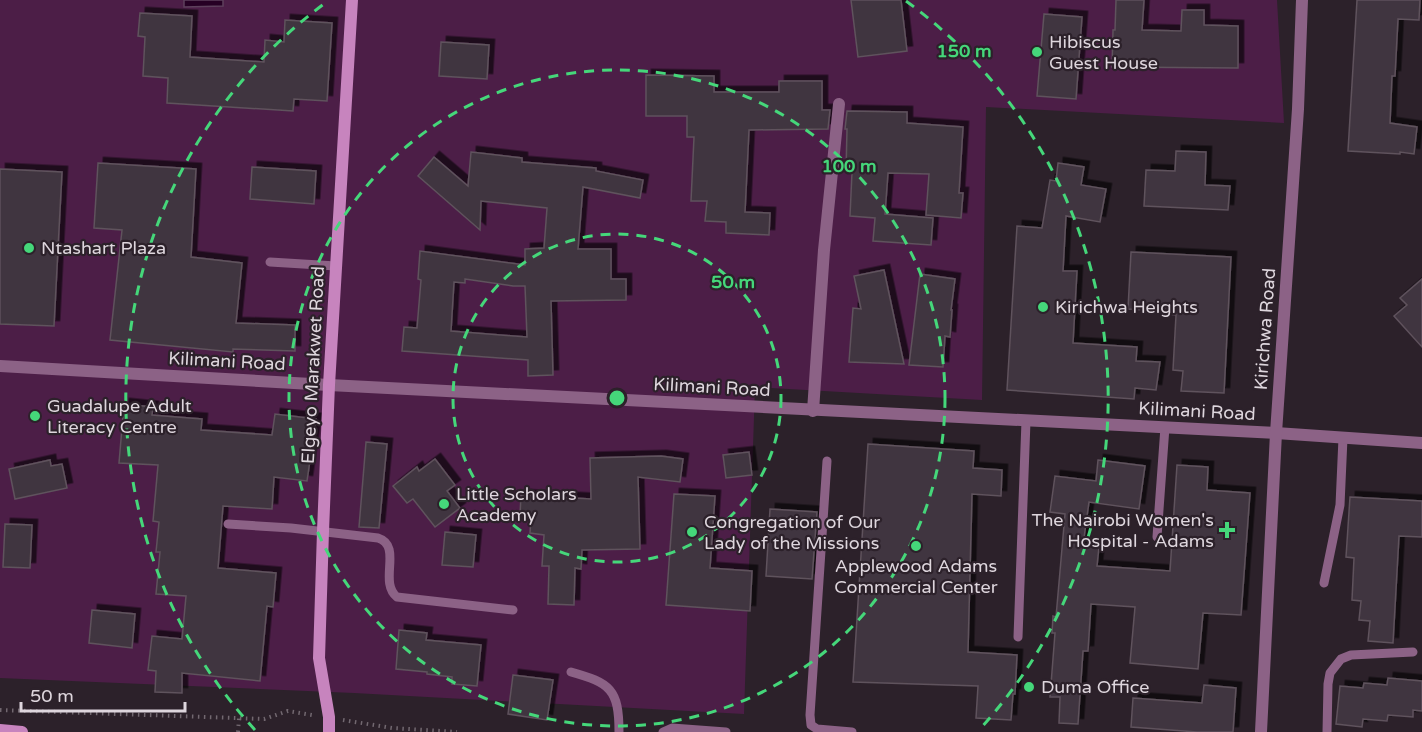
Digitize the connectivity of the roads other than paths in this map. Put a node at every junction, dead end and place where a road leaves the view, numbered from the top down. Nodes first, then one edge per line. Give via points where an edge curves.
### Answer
1 (352, 0) edge
2 (1302, 0) edge
3 (839, 104) dead end
4 (270, 262) dead end
5 (336, 266) junction
6 (0, 367) edge
7 (329, 386) junction
8 (813, 411) junction
9 (1026, 420) junction
10 (1165, 427) junction
11 (1276, 433) junction
12 (1343, 438) junction
13 (1422, 443) edge
14 (827, 461) dead end
15 (228, 524) dead end
16 (323, 531) junction
17 (1157, 537) dead end
18 (1324, 583) dead end
19 (513, 610) dead end
20 (1018, 637) dead end
21 (1413, 652) dead end
22 (571, 672) dead end
23 (0, 730) edge
24 (22, 732) edge
25 (329, 732) edge
26 (619, 732) edge
27 (663, 732) edge
28 (726, 732) edge
29 (852, 732) edge
30 (1261, 732) edge
31 (1327, 732) edge

1 - 5 street, Elgeyo Marakwet Road
2 - 11 street, Kirichwa Road
3 - 8 street
4 - 5 lane
5 - 7 street, Elgeyo Marakwet Road
6 - 7 street, Kilimani Road
7 - 8 street, Kilimani Road
7 - 16 street, Elgeyo Marakwet Road
8 - 9 street, Kilimani Road
9 - 10 street, Kilimani Road
9 - 20 lane
10 - 11 street, Kilimani Road
10 - 17 lane
11 - 12 street, Kilimani Road
11 - 30 street, Kirichwa Road
12 - 13 street, Kilimani Road
12 - 18 lane via 1340,505
14 - 29 lane via 810,715 817,729
15 - 16 lane
16 - 19 lane via 384,540 389,547 390,585 398,597
16 - 25 street, Elgeyo Marakwet Road via 320,658
21 - 31 lane via 1351,655 1341,659 1330,673
22 - 26 lane via 597,680 614,694
23 - 24 street
27 - 28 lane via 672,728

